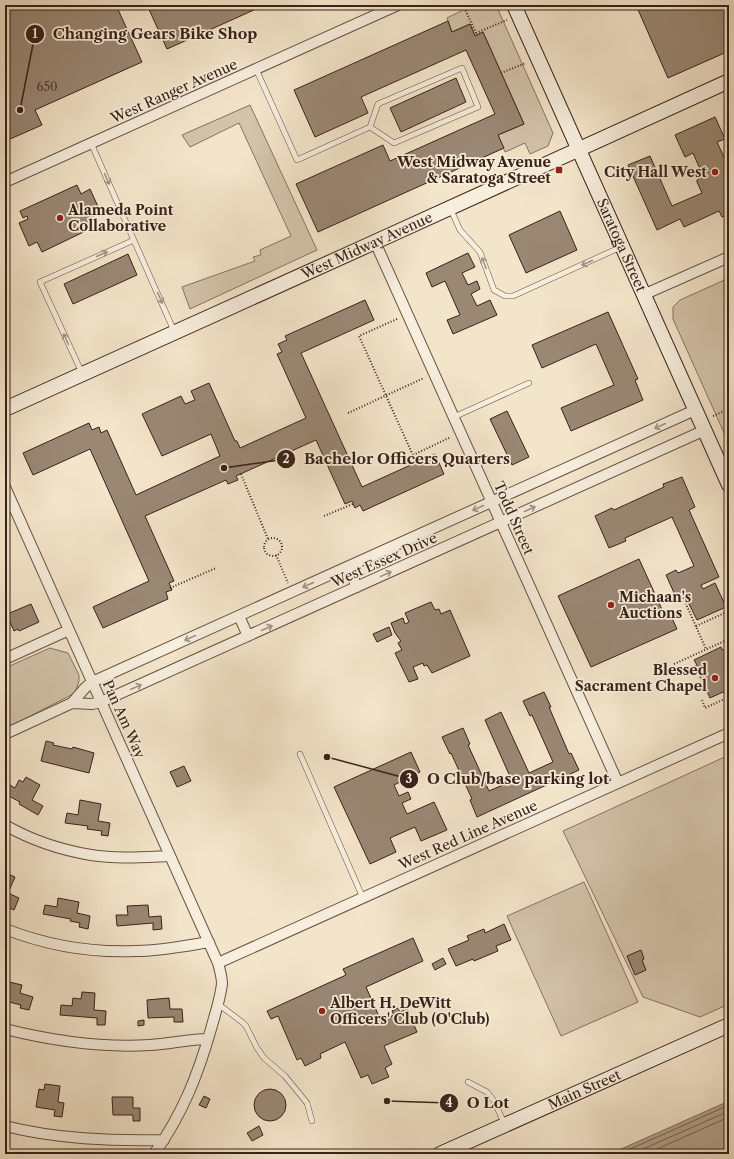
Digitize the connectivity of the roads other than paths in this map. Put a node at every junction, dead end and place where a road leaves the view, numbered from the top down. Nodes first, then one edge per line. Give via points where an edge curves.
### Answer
1 (398, 5) edge
2 (514, 5) edge
3 (256, 69) junction
4 (729, 81) edge
5 (370, 127) junction
6 (91, 143) junction
7 (579, 150) junction
8 (5, 182) edge
9 (450, 208) junction
10 (134, 240) junction
11 (375, 242) junction
12 (622, 246) junction
13 (729, 257) edge
14 (644, 295) junction
15 (175, 332) junction
16 (82, 374) junction
17 (528, 384) dead end
18 (5, 409) edge
19 (695, 410) junction
20 (454, 417) junction
21 (705, 430) junction
22 (729, 484) edge
23 (5, 487) edge
24 (492, 502) junction
25 (501, 522) junction
26 (348, 567) junction
27 (357, 587) junction
28 (239, 616) junction
29 (69, 630) junction
30 (248, 636) junction
31 (5, 659) edge
32 (92, 682) junction
33 (101, 702) junction
34 (72, 703) junction
35 (729, 733) edge
36 (5, 734) edge
37 (300, 754) dead end
38 (618, 783) junction
39 (5, 825) edge
40 (170, 856) junction
41 (363, 898) junction
42 (5, 929) edge
43 (209, 942) junction
44 (218, 963) junction
45 (218, 1004) junction
46 (729, 1025) edge
47 (5, 1029) edge
48 (208, 1039) junction
49 (468, 1082) dead end
50 (312, 1121) dead end
51 (505, 1125) junction
52 (5, 1126) edge
53 (164, 1140) junction
54 (154, 1154) edge
55 (440, 1154) edge

1 - 3 street, West Ranger Avenue
2 - 7 street, Saratoga Street
3 - 5 lane via 297,160
3 - 6 street, West Ranger Avenue
4 - 7 street, West Midway Avenue
5 - 5 lane via 394,143 478,107 462,68 378,104
6 - 8 street, West Ranger Avenue
6 -> 10 lane
7 - 9 street, West Midway Avenue
7 - 12 street, Saratoga Street
9 - 11 street, West Midway Avenue
12 -> 9 lane via 513,296 505,296 494,290 480,252 460,230
10 -> 15 lane
16 -> 10 lane via 40,282
11 - 15 street, West Midway Avenue
11 - 20 street, Todd Street
12 - 14 street, Saratoga Street
13 - 14 street
14 - 19 street, Saratoga Street
15 - 16 street, West Midway Avenue
16 - 18 street, West Midway Avenue
17 - 20 lane
19 - 21 street, Saratoga Street
19 -> 24 street, West Essex Drive
20 - 24 street, Todd Street
21 - 22 street, Saratoga Street
25 -> 21 street, West Essex Drive
23 - 29 street, Pan Am Way
24 - 25 street, Todd Street
24 -> 26 street, West Essex Drive
27 -> 25 street, West Essex Drive
25 - 38 street, Todd Street
26 - 27 street
26 -> 28 street, West Essex Drive
30 -> 27 street, West Essex Drive
28 - 30 street
28 -> 32 street, West Essex Drive
29 - 31 street
29 - 32 street, Pan Am Way
33 -> 30 street, West Essex Drive
32 - 33 street, Pan Am Way
32 - 34 street, West Essex Drive
33 - 34 street, West Essex Drive
33 - 40 street, Pan Am Way
34 - 36 street, West Essex Drive
35 - 38 street, West Red Line Avenue
37 - 41 lane
38 - 41 street, West Red Line Avenue
39 - 40 street via 62,849 92,855
40 - 43 street, Pan Am Way
41 - 44 street, West Red Line Avenue
42 - 43 street via 69,947 101,951 173,948
43 - 44 street, Pan Am Way
44 - 45 street, Pan Am Way via 222,983
45 - 48 street, Pan Am Way
45 - 50 lane via 246,1026 264,1058 285,1076 307,1103
46 - 51 street, Main Street
47 - 48 street via 93,1045 151,1045
48 - 53 street, Pan Am Way via 191,1089
49 - 51 lane via 487,1092
51 - 55 street, Main Street
52 - 53 street via 86,1139
53 - 54 street, Pan Am Way

